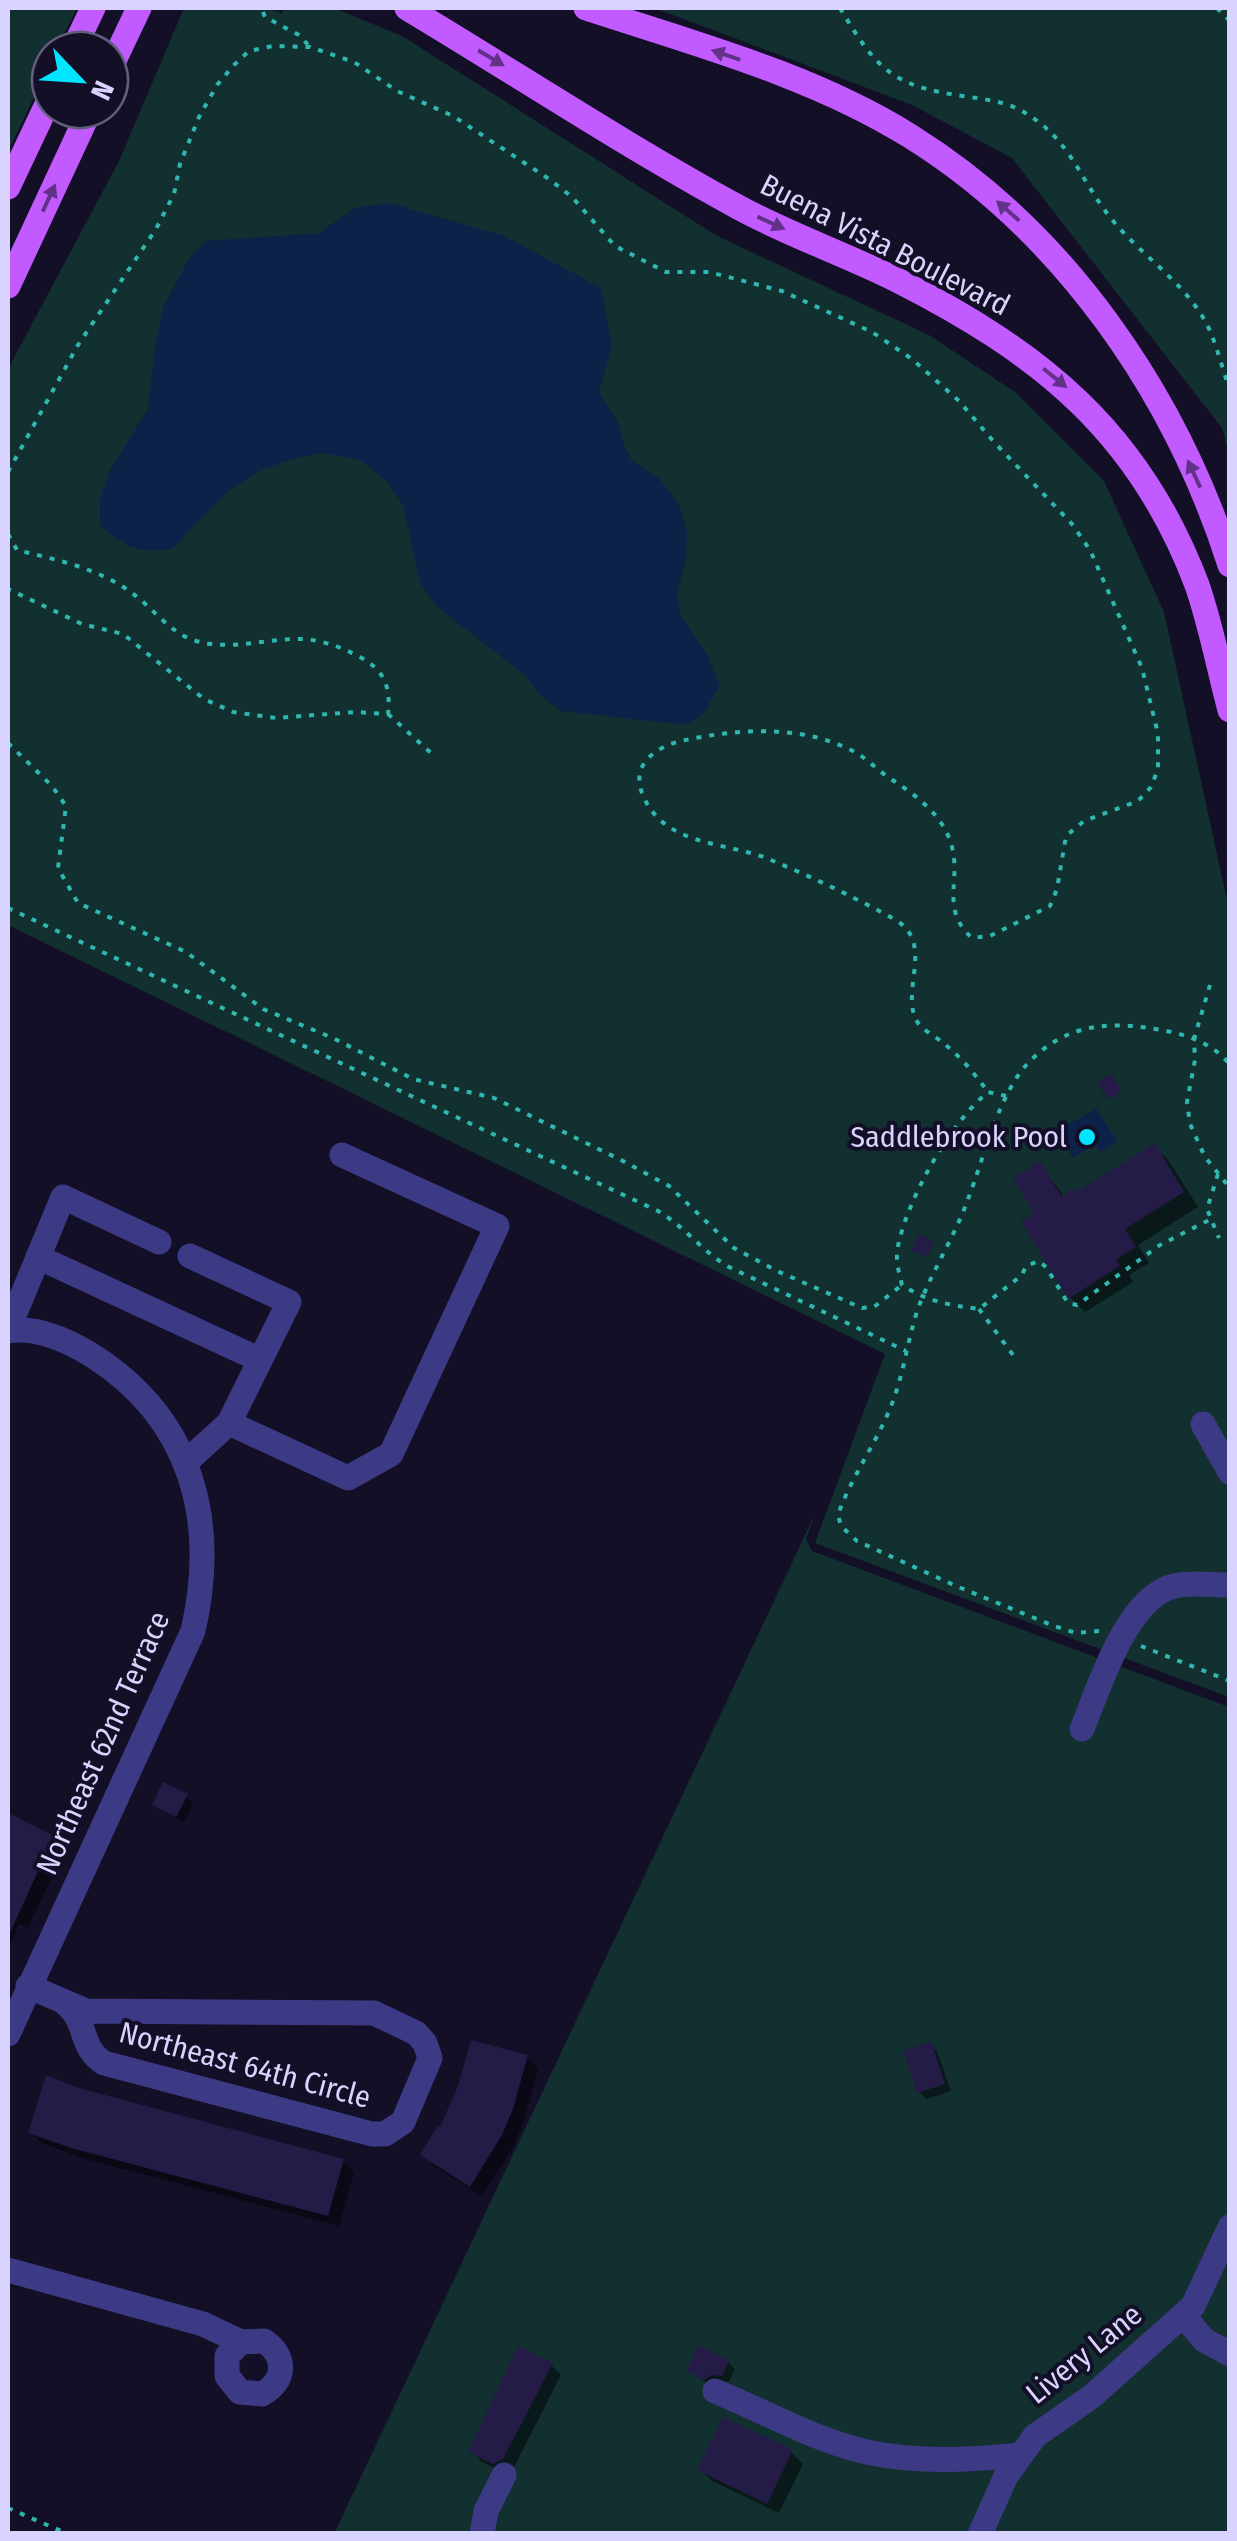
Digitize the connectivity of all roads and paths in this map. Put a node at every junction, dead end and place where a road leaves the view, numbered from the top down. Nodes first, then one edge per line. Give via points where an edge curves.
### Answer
1 (407, 8) edge
2 (586, 8) edge
3 (840, 8) edge
4 (1217, 8) edge
5 (262, 12) dead end
6 (1230, 21) edge
7 (310, 46) junction
8 (35, 130) edge
9 (81, 130) edge
10 (8, 188) edge
11 (8, 286) edge
12 (1230, 390) edge
13 (8, 472) edge
14 (8, 534) edge
15 (1230, 565) edge
16 (8, 589) edge
17 (1230, 710) edge
18 (388, 714) junction
19 (8, 743) edge
20 (431, 753) dead end
21 (8, 908) edge
22 (1210, 985) dead end
23 (1194, 1038) junction
24 (1230, 1065) edge
25 (988, 1092) junction
26 (1006, 1096) junction
27 (342, 1155) dead end
28 (1218, 1174) junction
29 (1230, 1188) edge
30 (1209, 1220) junction
31 (1218, 1238) dead end
32 (160, 1242) dead end
33 (190, 1256) dead end
34 (38, 1257) junction
35 (902, 1285) junction
36 (922, 1298) junction
37 (979, 1310) junction
38 (8, 1330) edge
39 (908, 1352) junction
40 (1016, 1359) dead end
41 (260, 1360) junction
42 (229, 1423) junction
43 (1203, 1424) dead end
44 (185, 1463) junction
45 (1230, 1472) edge
46 (1230, 1585) edge
47 (1120, 1638) junction
48 (1230, 1682) edge
49 (1082, 1729) dead end
50 (28, 1986) junction
51 (68, 2005) junction
52 (8, 2034) edge
53 (1230, 2226) edge
54 (8, 2270) edge
55 (1182, 2315) junction
56 (241, 2342) dead end
57 (1230, 2354) edge
58 (715, 2392) dead end
59 (1022, 2455) junction
60 (504, 2475) dead end
61 (8, 2508) edge
62 (68, 2534) edge
63 (482, 2534) edge
64 (980, 2534) edge

1 -> 17 main road, Buena Vista Boulevard via 740,208 971,320 1070,390 1134,464 1165,517 1197,586
15 -> 2 main road via 1167,416 1072,276 1030,230 962,172 865,112 795,79
3 - 12 path via 875,63 906,83 994,101 1055,134 1111,219 1210,330
4 - 6 path
5 - 7 path
7 - 13 path via 249,51 217,85 156,229 78,344
7 - 25 path via 354,62 452,116 549,179 614,246 666,272 709,272 782,291 872,332 959,400 1090,550 1142,668 1158,734 1158,769 1138,801 1084,821 1066,836 1050,906 1024,921 972,938 957,924 952,846 928,803 836,744 780,730 694,738 649,754 640,773 642,793 661,820 692,840 769,859 899,922 916,949 912,994 918,1022
8 - 10 main road
11 -> 9 main road
14 - 18 path via 17,550 93,570 132,592 194,640 224,645 298,639 345,650 378,667 386,679
16 - 18 path via 82,624 123,634 204,699 233,712 262,718
18 - 20 path
19 - 35 path via 66,806 58,868 78,903 186,952 263,1009 414,1079 494,1098 670,1186 734,1248 777,1272 862,1308 874,1307
21 - 39 path via 658,1211 729,1267
22 - 23 path
23 - 24 path
23 - 26 path via 1115,1023 1080,1028 1026,1064
23 - 28 path via 1190,1124
25 - 26 path
25 - 35 path via 958,1122 926,1177 898,1247
26 - 36 path via 960,1224
27 - 42 street via 497,1226 392,1454 348,1478
28 - 29 path
28 - 30 path
30 - 31 path
30 - 37 path via 1160,1245 1077,1305 1068,1304 1038,1262
32 - 34 street via 63,1197
33 - 41 street via 288,1302
34 - 38 street
34 - 41 street
35 - 36 path
36 - 37 path
36 - 39 path
37 - 40 path
38 - 44 street, Northeast 62nd Terrace via 26,1328 106,1364 161,1421
39 - 47 path via 893,1401 845,1496 841,1526 857,1541 1054,1626
41 - 42 street
42 - 44 street
43 - 45 street
44 - 50 street, Northeast 62nd Terrace via 204,1553 192,1632
46 - 47 street via 1172,1586 1144,1604
47 - 48 path
47 - 49 street
50 - 51 street, Northeast 64th Circle
50 - 52 street, Northeast 62nd Terrace
51 - 51 street, Northeast 64th Circle via 81,2021 89,2051 104,2063 372,2134 386,2134 403,2122 429,2064 428,2048 416,2033 366,2011 86,2011
53 - 55 street, Livery Lane
54 - 56 street via 203,2324
55 - 57 street via 1204,2340
55 - 59 street, Livery Lane via 1091,2397 1035,2436
58 - 59 street via 862,2451 900,2458
59 - 64 street, Livery Lane
60 - 63 street
61 - 62 path

